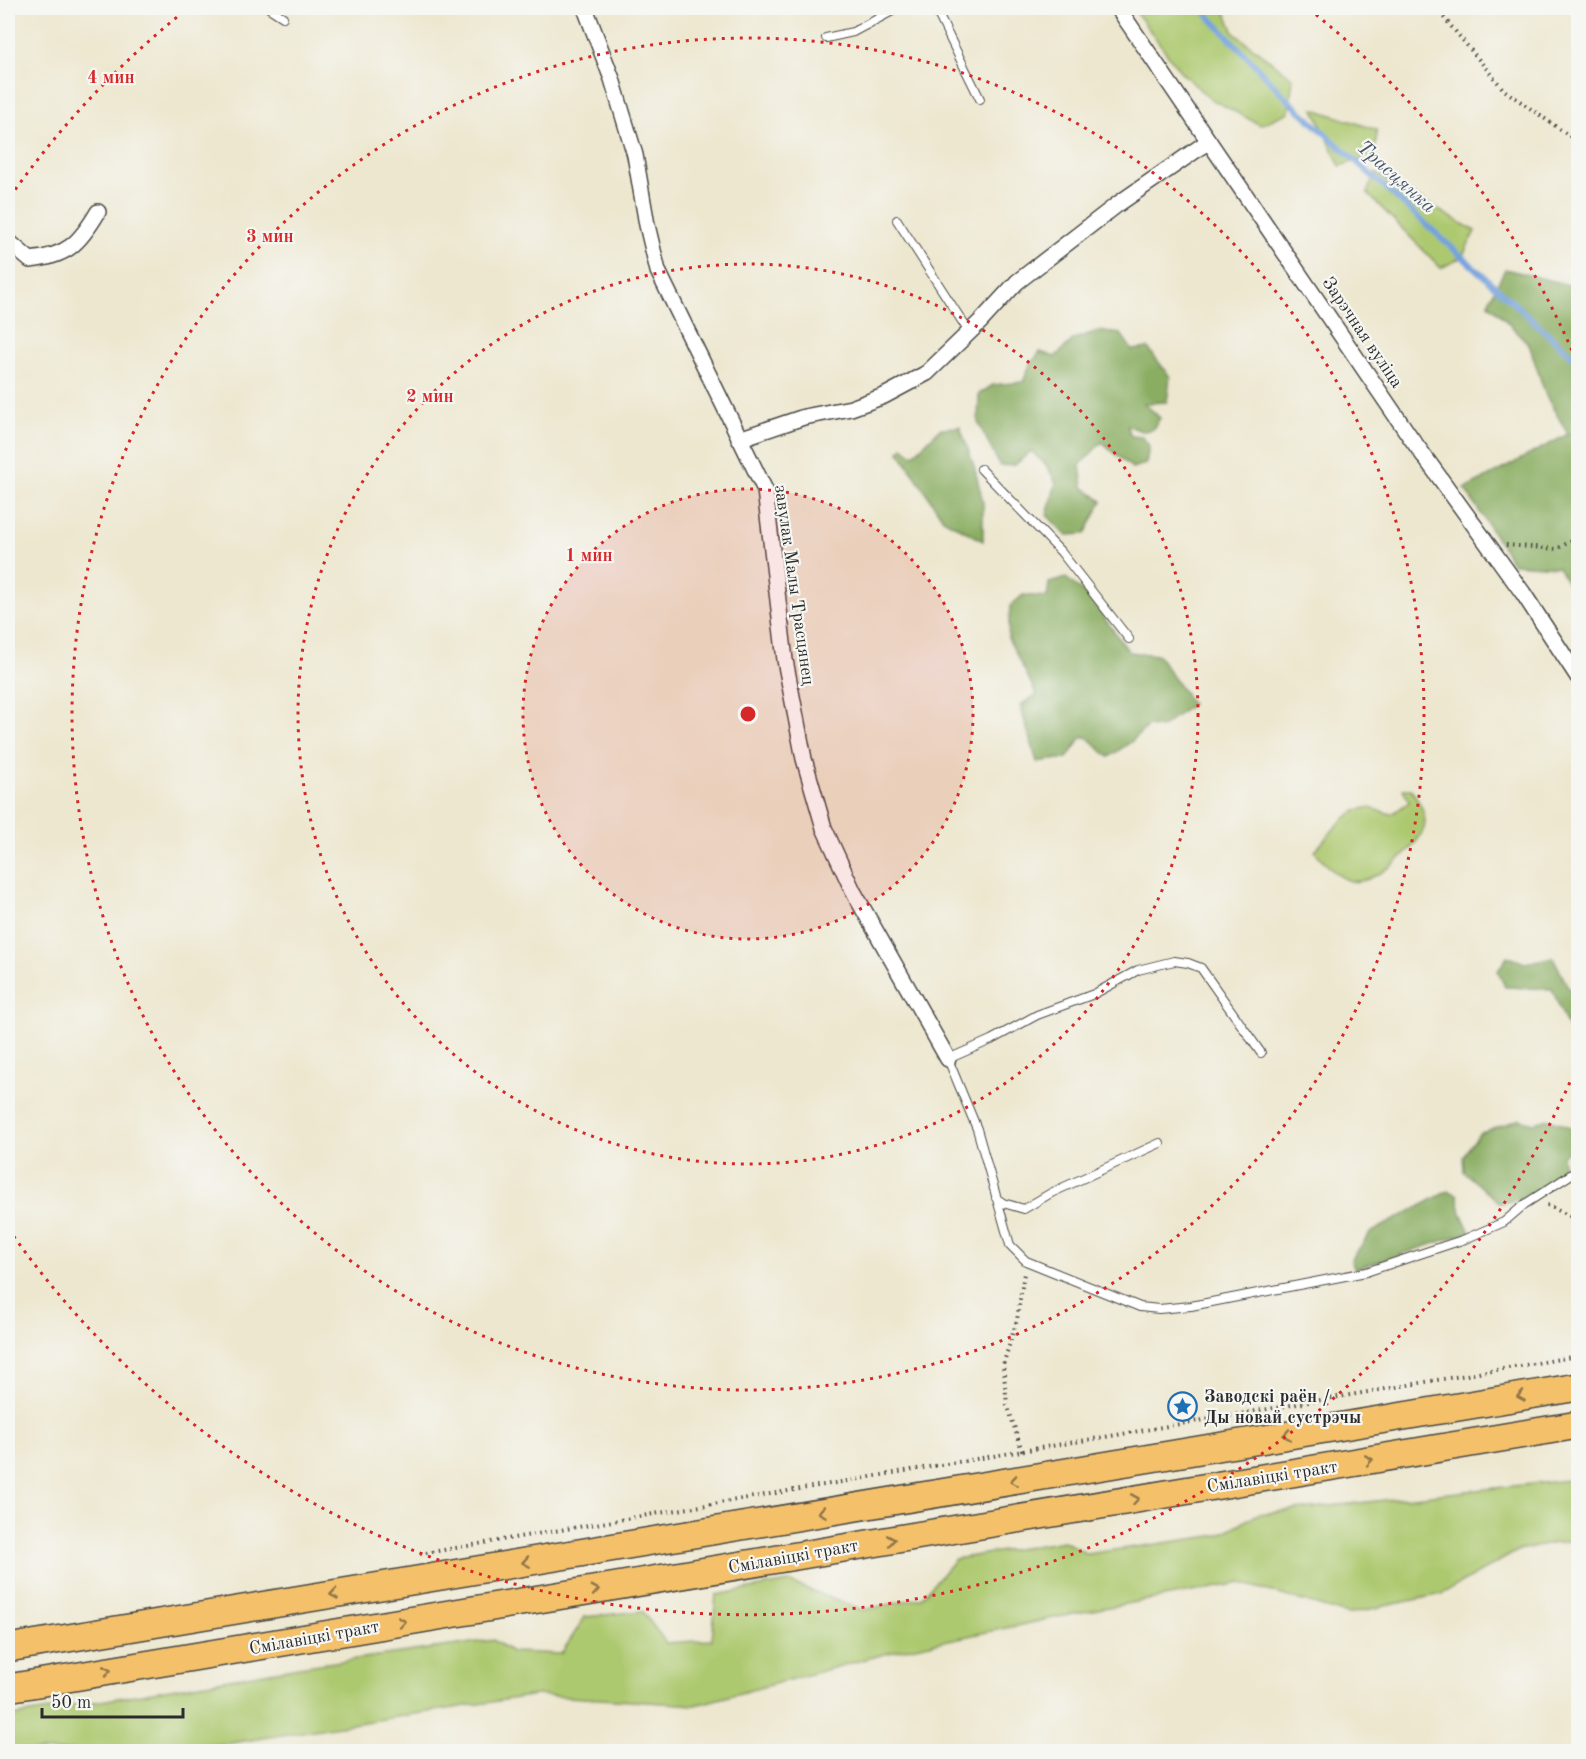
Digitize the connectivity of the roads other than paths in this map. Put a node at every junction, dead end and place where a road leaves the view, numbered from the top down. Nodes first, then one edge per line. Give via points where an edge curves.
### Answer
1 (269, 8) edge
2 (585, 8) edge
3 (898, 8) edge
4 (935, 8) edge
5 (1118, 8) edge
6 (283, 17) dead end
7 (826, 38) dead end
8 (980, 99) dead end
9 (1209, 141) junction
10 (98, 212) dead end
11 (897, 220) dead end
12 (8, 241) edge
13 (969, 332) junction
14 (739, 439) junction
15 (981, 469) dead end
16 (1129, 639) dead end
17 (1578, 677) edge
18 (1261, 1053) dead end
19 (948, 1059) junction
20 (1160, 1143) dead end
21 (1578, 1170) edge
22 (996, 1197) junction
23 (1578, 1387) edge
24 (1578, 1425) edge
25 (8, 1648) edge
26 (8, 1688) edge

1 - 6 lane
2 - 14 street, завулак Малы Трасцянец via 635,155 658,271
3 - 7 lane via 853,33
4 - 8 lane
5 - 9 street, Зарэчная вуліца
9 - 13 street via 1118,204 1017,282
9 - 17 street, Зарэчная вуліца
10 - 12 street via 77,242 52,258 30,260
11 - 13 lane
13 - 14 street via 927,373 884,396
14 - 19 street, завулак Малы Трасцянец via 765,490 785,660 804,759 824,828 853,891
15 - 16 lane via 1061,552
18 - 19 lane via 1201,968 1174,961 1138,970 1094,994 1037,1016
19 - 22 lane via 977,1129
20 - 22 lane via 1024,1209
21 - 22 lane via 1504,1222 1366,1272 1159,1309 1140,1307 1026,1261 1010,1245
23 -> 25 highway, Смілавіцкі тракт
26 -> 24 highway, Смілавіцкі тракт

